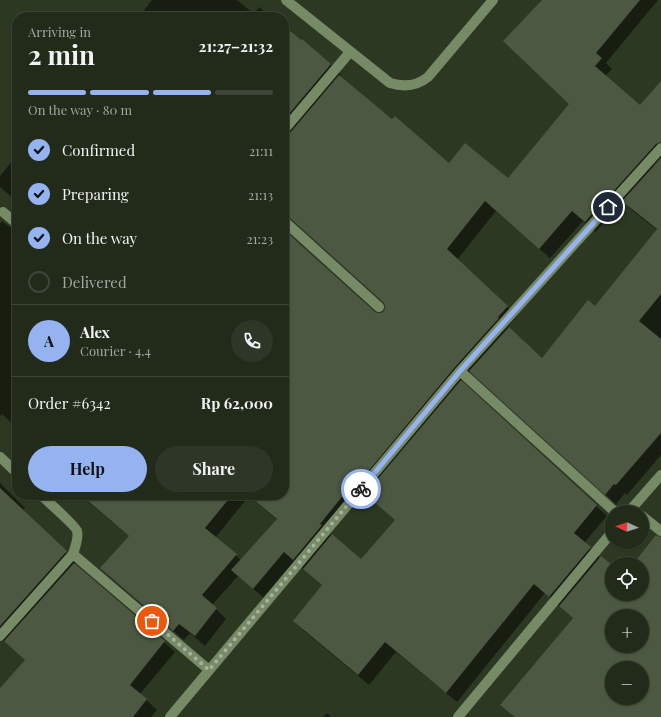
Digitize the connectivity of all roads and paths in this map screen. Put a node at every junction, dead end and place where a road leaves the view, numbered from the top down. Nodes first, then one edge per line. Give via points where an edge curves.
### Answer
1 (286, 0) edge
2 (493, 0) edge
3 (350, 52) junction
4 (289, 124) edge
5 (661, 148) edge
6 (3, 212) dead end
7 (12, 220) edge
8 (289, 226) edge
9 (379, 307) dead end
10 (460, 371) junction
11 (0, 457) edge
12 (12, 468) edge
13 (661, 475) edge
14 (46, 500) edge
15 (607, 505) edge
16 (637, 505) edge
17 (649, 522) edge
18 (661, 531) edge
19 (605, 540) edge
20 (73, 554) junction
21 (0, 636) edge
22 (209, 670) junction
23 (170, 717) edge
24 (458, 717) edge

1 - 3 street
2 - 3 street via 422,82 397,86
3 - 4 street
5 - 10 street
6 - 7 street
8 - 9 street
10 - 15 street
10 - 22 street
11 - 12 street
13 - 16 street
14 - 20 street via 77,531
17 - 18 street
19 - 24 street
20 - 21 street
20 - 22 street
22 - 23 street

